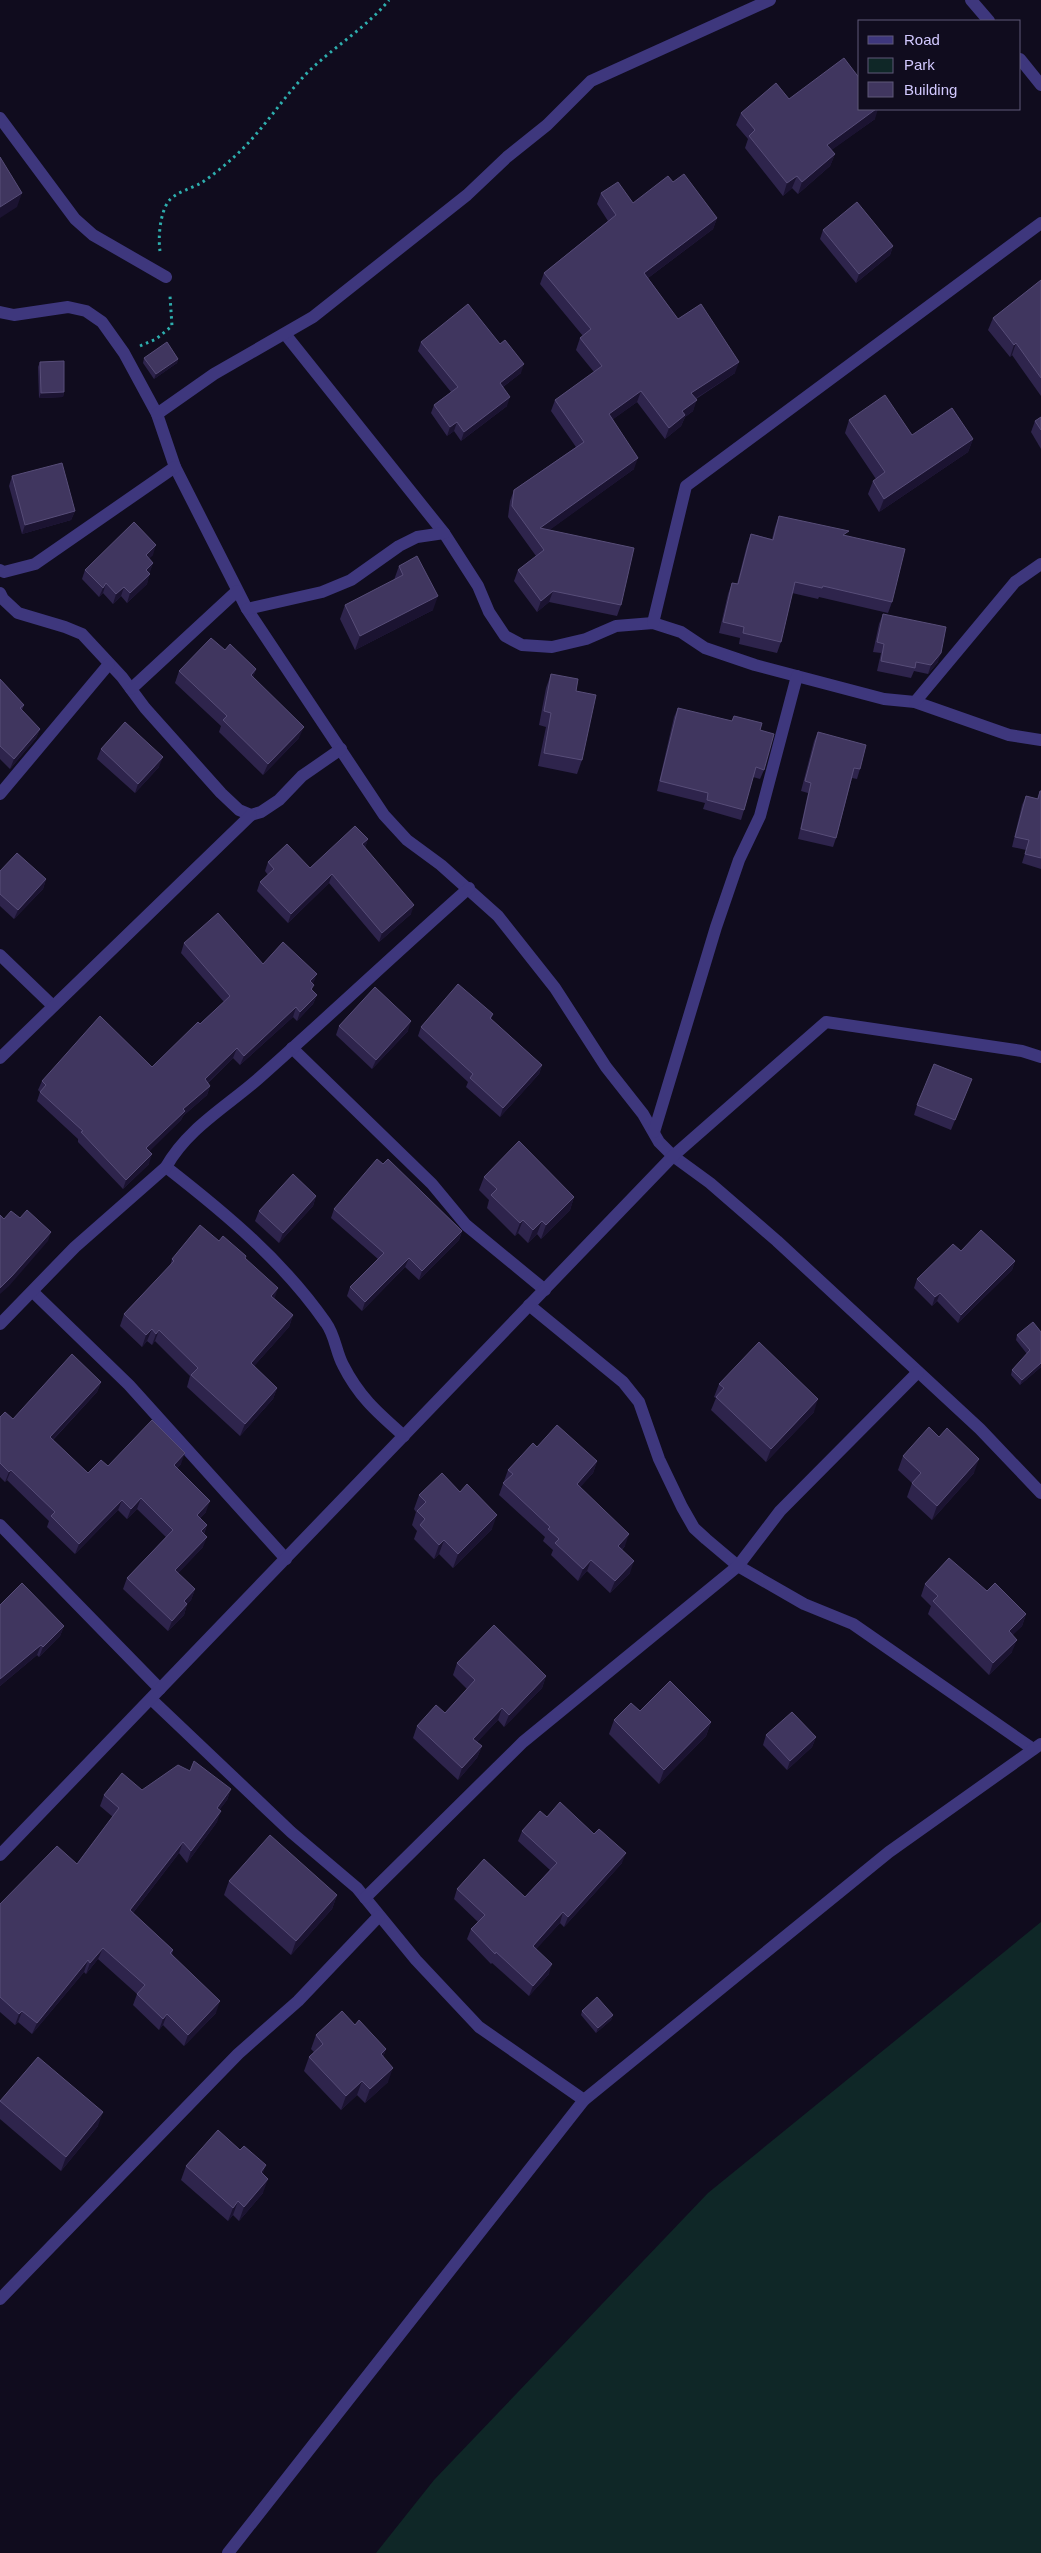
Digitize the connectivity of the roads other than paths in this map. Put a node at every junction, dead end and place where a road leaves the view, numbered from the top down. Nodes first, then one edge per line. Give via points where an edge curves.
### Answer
1 (770, 0) edge
2 (971, 0) edge
3 (988, 20) edge
4 (1021, 60) edge
5 (1041, 85) edge
6 (0, 118) edge
7 (1041, 223) edge
8 (166, 277) road end
9 (0, 312) edge
10 (285, 334) junction
11 (157, 414) junction
12 (175, 467) junction
13 (444, 533) junction
14 (1041, 564) edge
15 (0, 570) edge
16 (237, 591) junction
17 (1, 598) edge
18 (246, 609) junction
19 (653, 623) junction
20 (109, 664) junction
21 (797, 676) junction
22 (131, 689) junction
23 (915, 702) junction
24 (1041, 740) edge
25 (341, 749) junction
26 (0, 794) edge
27 (250, 815) junction
28 (468, 888) junction
29 (0, 955) edge
30 (53, 1006) junction
31 (292, 1048) junction
32 (1041, 1057) edge
33 (0, 1058) edge
34 (654, 1132) junction
35 (673, 1156) junction
36 (166, 1168) junction
37 (545, 1290) junction
38 (33, 1292) junction
39 (529, 1305) junction
40 (0, 1324) edge
41 (918, 1372) junction
42 (404, 1436) junction
43 (1041, 1493) edge
44 (0, 1526) edge
45 (286, 1559) junction
46 (738, 1566) junction
47 (160, 1689) junction
48 (151, 1699) junction
49 (1037, 1747) edge
50 (0, 1855) edge
51 (364, 1898) junction
52 (379, 1916) junction
53 (584, 2100) junction
54 (0, 2299) edge
55 (228, 2553) edge

1 - 10 street via 591,81 547,125 467,195 313,317
2 - 3 street
4 - 5 street
6 - 8 street via 75,219 93,235
7 - 19 street via 686,486
9 - 11 street via 14,315 68,307 86,311 102,322 124,353
10 - 11 street via 214,374
10 - 13 street
11 - 12 street
12 - 15 street via 35,564 4,572
12 - 16 street
13 - 18 street via 417,537 350,580 322,592
13 - 19 street via 505,636 522,645 552,647 586,639 616,626
14 - 23 street via 1016,582
16 - 18 street
16 - 22 street
17 - 20 street via 18,613 82,634
18 - 25 street
19 - 21 street via 681,632 705,648
20 - 22 street
20 - 26 street
21 - 23 street via 884,699
21 - 34 street via 760,816 739,860 716,927
22 - 27 street via 221,793 239,810
23 - 24 street via 1009,735
25 - 27 street via 302,776 279,800
25 - 28 street via 384,815 407,840
27 - 30 street
28 - 31 street
28 - 34 street via 498,916 555,988 606,1067
29 - 30 street
30 - 33 street
31 - 36 street via 194,1132
31 - 37 street via 432,1184 466,1225
32 - 35 street via 1022,1051 826,1022
34 - 35 street
35 - 37 street
35 - 41 street via 710,1183 777,1241
36 - 38 street via 75,1247
36 - 42 street via 225,1214 278,1264 328,1325 342,1364 363,1400
37 - 39 street
38 - 40 street
38 - 45 street via 130,1385
39 - 42 street
39 - 46 street via 623,1382 639,1402 659,1459 694,1528
41 - 43 street via 980,1429
41 - 46 street via 780,1511
42 - 45 street
44 - 47 street
45 - 47 street
46 - 49 street via 804,1604 852,1624
46 - 51 street via 524,1742
47 - 48 street
48 - 50 street
48 - 51 street via 291,1832 357,1888
49 - 53 street via 889,1852
51 - 52 street
52 - 53 street via 479,2027
52 - 54 street via 298,2000 238,2054
53 - 55 street

